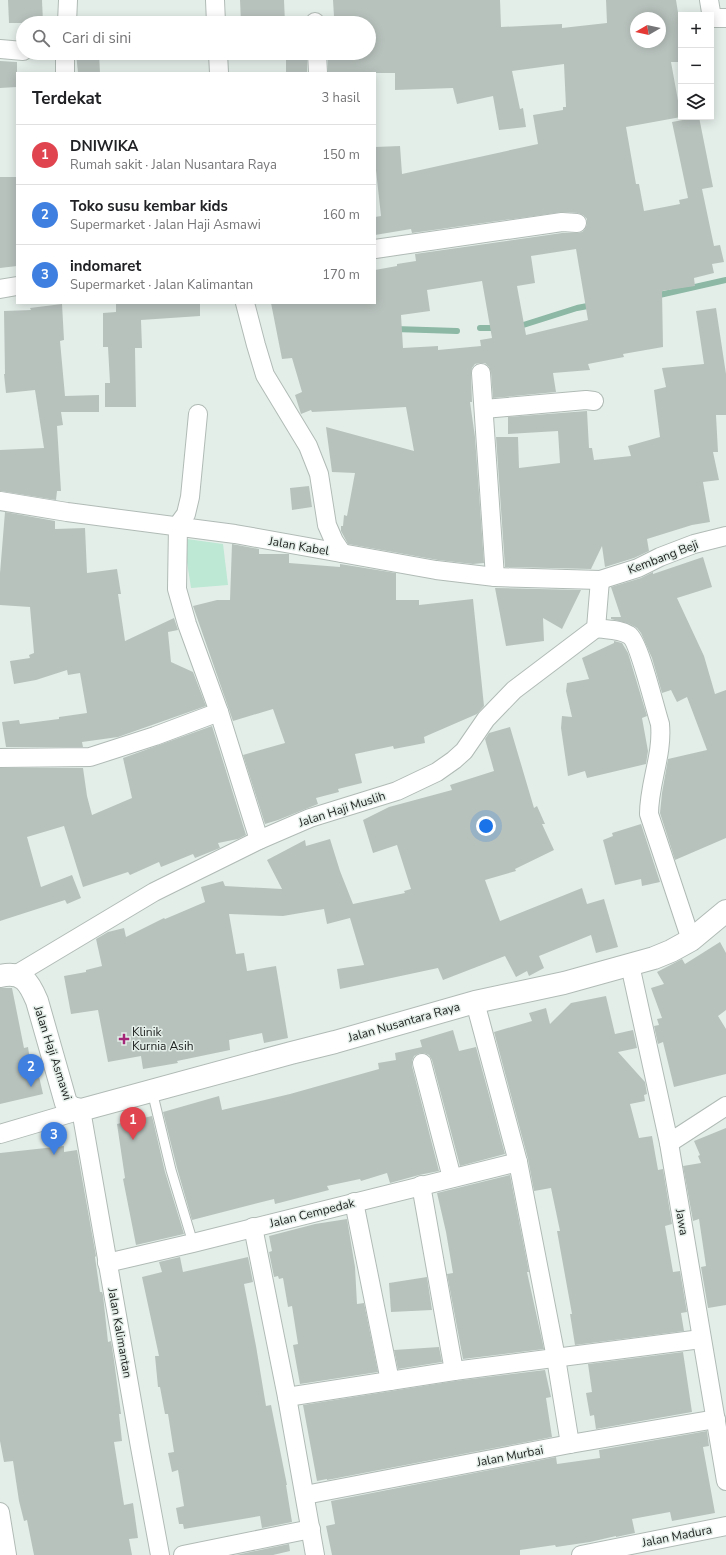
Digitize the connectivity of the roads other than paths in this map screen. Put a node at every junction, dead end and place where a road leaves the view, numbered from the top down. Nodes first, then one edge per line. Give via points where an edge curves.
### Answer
1 (68, 0) edge
2 (214, 0) edge
3 (709, 0) edge
4 (67, 16) edge
5 (215, 16) edge
6 (726, 18) edge
7 (0, 49) edge
8 (16, 50) edge
9 (65, 60) edge
10 (218, 60) edge
11 (317, 60) edge
12 (65, 72) edge
13 (219, 72) edge
14 (318, 72) edge
15 (577, 223) dead end
16 (376, 249) edge
17 (16, 286) edge
18 (0, 289) edge
19 (245, 304) edge
20 (481, 373) dead end
21 (594, 401) dead end
22 (484, 409) junction
23 (198, 414) dead end
24 (0, 501) edge
25 (178, 525) junction
26 (726, 536) edge
27 (342, 553) junction
28 (495, 577) junction
29 (600, 580) junction
30 (596, 628) junction
31 (219, 712) junction
32 (0, 758) edge
33 (259, 840) junction
34 (726, 911) edge
35 (691, 940) junction
36 (630, 965) junction
37 (8, 975) edge
38 (475, 1002) junction
39 (422, 1064) dead end
40 (152, 1091) junction
41 (726, 1106) edge
42 (76, 1109) junction
43 (0, 1134) edge
44 (669, 1143) junction
45 (518, 1162) junction
46 (452, 1178) junction
47 (421, 1186) junction
48 (354, 1202) junction
49 (253, 1227) junction
50 (192, 1243) junction
51 (107, 1263) junction
52 (701, 1339) junction
53 (556, 1358) junction
54 (454, 1371) junction
55 (390, 1382) junction
56 (287, 1397) junction
57 (716, 1419) junction
58 (570, 1444) junction
59 (726, 1481) edge
60 (305, 1494) junction
61 (0, 1512) edge
62 (726, 1526) edge
63 (311, 1529) junction
64 (7, 1555) edge
65 (160, 1555) edge
66 (183, 1555) edge
67 (315, 1555) edge
68 (586, 1555) edge

1 - 4 street
2 - 5 street
3 - 6 street via 712,18
7 - 8 street
9 - 12 street
10 - 13 street
11 - 14 street
15 - 16 street via 562,222
17 - 18 street
19 - 27 street via 263,368 308,446 319,474 327,525
20 - 22 street
21 - 22 street
22 - 28 street
23 - 25 street via 190,497 186,514
24 - 25 street, Jalan Kabel
25 - 27 street, Jalan Kabel
25 - 31 street via 177,589
26 - 29 street, Kembang Beji via 694,544 638,568
27 - 28 street, Jalan Kabel via 436,570
28 - 29 street, Jalan Kabel
29 - 30 street
30 - 33 street, Jalan Haji Muslih via 514,690 486,719 464,751 437,772 397,791 310,818
30 - 35 street via 624,632 630,635 638,648 661,735 649,814
31 - 32 street via 90,757
31 - 33 street
33 - 37 street, Jalan Haji Muslih via 154,892
34 - 35 street, Jalan Nusantara Raya
35 - 36 street, Jalan Nusantara Raya via 654,958
36 - 38 street, Jalan Nusantara Raya
36 - 44 street, Jawa
37 - 42 street, Jalan Haji Asmawi via 25,980 31,988 64,1098 66,1103
38 - 40 street, Jalan Nusantara Raya
38 - 45 street
39 - 46 street
40 - 42 street, Jalan Nusantara Raya
40 - 50 lane
41 - 44 street
42 - 43 street
42 - 51 street, Jalan Kalimantan
44 - 52 street, Jawa
45 - 46 street, Jalan Cempedak
45 - 53 street
46 - 47 street, Jalan Cempedak
47 - 48 street, Jalan Cempedak
47 - 54 street
48 - 49 street, Jalan Cempedak
48 - 55 street
49 - 50 street, Jalan Cempedak
49 - 56 street
50 - 51 street, Jalan Cempedak
51 - 65 street, Jalan Kalimantan
52 - 53 street
52 - 57 street, Jawa
53 - 54 street
53 - 58 street
54 - 55 street
55 - 56 street
56 - 60 street
57 - 58 street, Jalan Murbai
57 - 59 street, Jawa
58 - 60 street, Jalan Murbai
60 - 63 street
61 - 64 street
62 - 68 street, Jalan Madura
63 - 66 street
63 - 67 street

